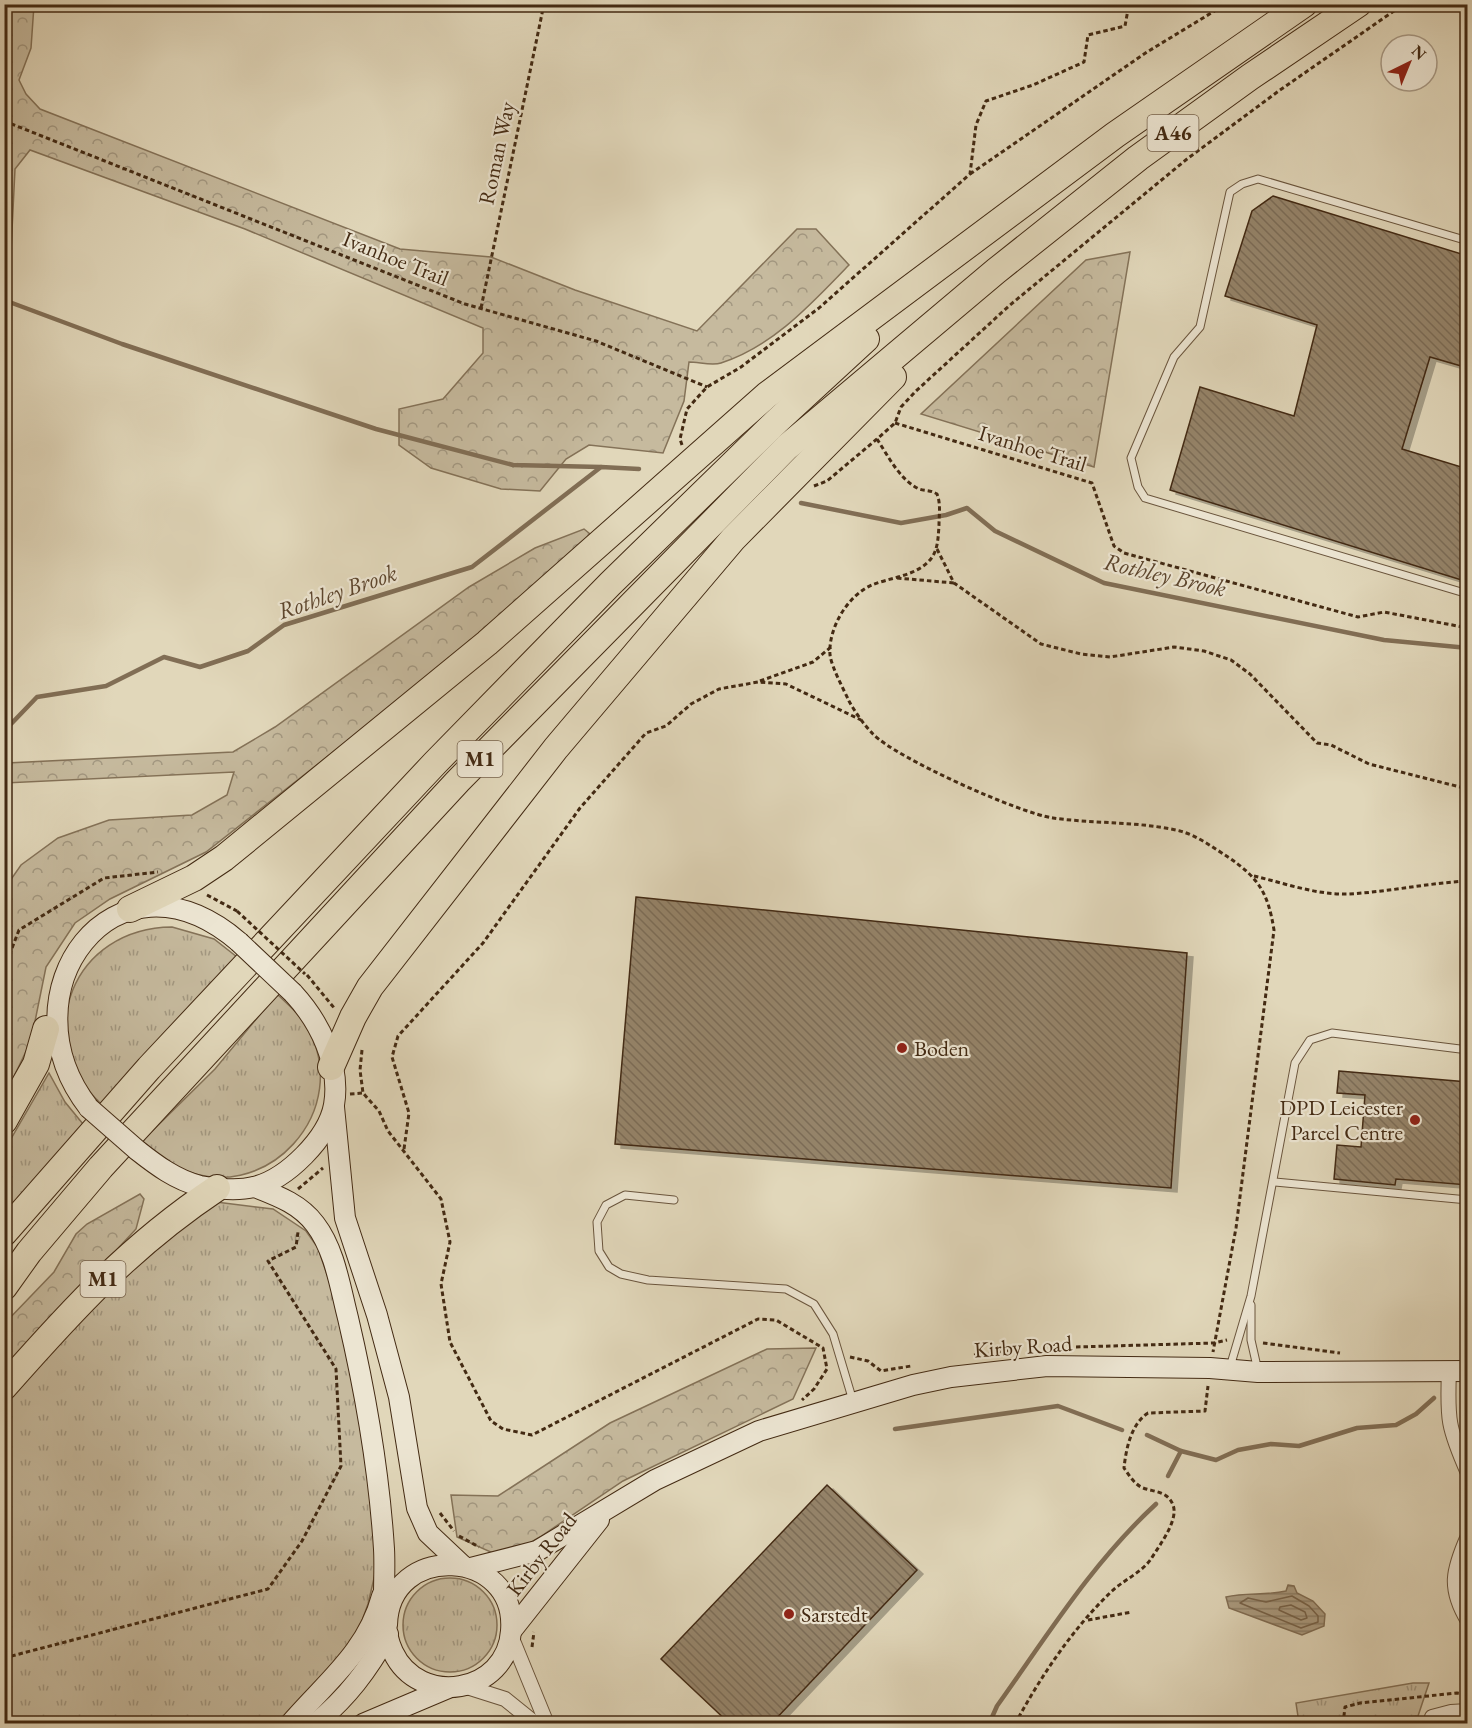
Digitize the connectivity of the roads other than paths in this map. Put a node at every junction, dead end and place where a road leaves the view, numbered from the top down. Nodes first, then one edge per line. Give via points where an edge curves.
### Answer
1 (1304, 4) edge
2 (1358, 4) edge
3 (1467, 241) edge
4 (966, 249) junction
5 (996, 271) junction
6 (1467, 594) edge
7 (130, 909) junction
8 (46, 1029) junction
9 (1467, 1050) edge
10 (331, 1067) junction
11 (342, 1106) junction
12 (4, 1121) edge
13 (1275, 1182) junction
14 (255, 1187) junction
15 (217, 1188) junction
16 (674, 1200) dead end
17 (1467, 1200) edge
18 (4, 1233) edge
19 (4, 1287) edge
20 (1251, 1296) junction
21 (1220, 1369) junction
22 (1458, 1371) edge
23 (1258, 1372) junction
24 (4, 1387) edge
25 (853, 1401) junction
26 (1467, 1473) edge
27 (608, 1509) junction
28 (1467, 1536) edge
29 (467, 1567) junction
30 (384, 1588) junction
31 (1467, 1621) edge
32 (388, 1629) junction
33 (511, 1633) junction
34 (456, 1687) junction
35 (1467, 1711) edge
36 (1432, 1717) dead end
37 (290, 1724) edge
38 (315, 1724) edge
39 (363, 1724) edge
40 (536, 1724) edge
41 (547, 1724) edge

1 - 4 highway, A46 via 1115,135
2 - 5 highway, A46 via 1148,151
3 - 6 lane via 1258,179 1242,184 1230,192 1200,327 1174,357 1131,458 1145,498
4 - 7 highway via 767,395 487,643 224,858 195,879
4 - 18 highway, M1 via 777,421 593,601 149,1068
5 - 10 highway via 734,539 556,748 370,987
5 - 19 highway, M1 via 787,447 458,781 101,1167
7 - 8 main road via 97,921 73,945 53,984
7 - 10 main road, bridge via 152,906 192,912 220,926 293,993 316,1022
8 - 12 highway via 36,1064
8 - 15 main road, bridge via 63,1077 89,1108 173,1175
9 - 13 lane via 1332,1033 1310,1040 1295,1063
10 - 11 main road
11 - 14 main road via 307,1153 286,1172
11 - 29 main road via 339,1160 345,1218 399,1397 421,1520 428,1533
13 - 17 lane
13 - 20 lane
14 - 15 main road
14 - 30 main road via 288,1201 308,1216 322,1234 344,1302 372,1430 381,1497
15 - 24 highway, M1 via 125,1257
16 - 25 lane via 625,1195 606,1205 597,1222 599,1251 609,1267 648,1280 786,1288 814,1304 833,1334
20 - 21 lane
20 - 23 lane via 1251,1340
21 - 23 main road, Kirby Road
21 - 25 main road, Kirby Road via 1047,1366 913,1385
22 - 23 main road, Kirby Road
22 - 26 street via 1447,1417
25 - 27 main road, Kirby Road via 734,1441 654,1480
27 - 29 main road, Kirby Road via 537,1551
27 - 33 main road, Kirby Road
28 - 31 street via 1454,1575 1456,1601
29 - 32 main road via 436,1565 409,1579 394,1598
29 - 33 main road via 488,1577 500,1590 508,1605
30 - 32 main road
30 - 37 main road via 378,1610 351,1660
32 - 34 main road via 397,1659 408,1672 423,1682
32 - 38 main road via 361,1679
33 - 34 main road via 506,1653 495,1668 481,1680
33 - 41 street
34 - 39 main road
34 - 40 street via 505,1699
35 - 36 street

